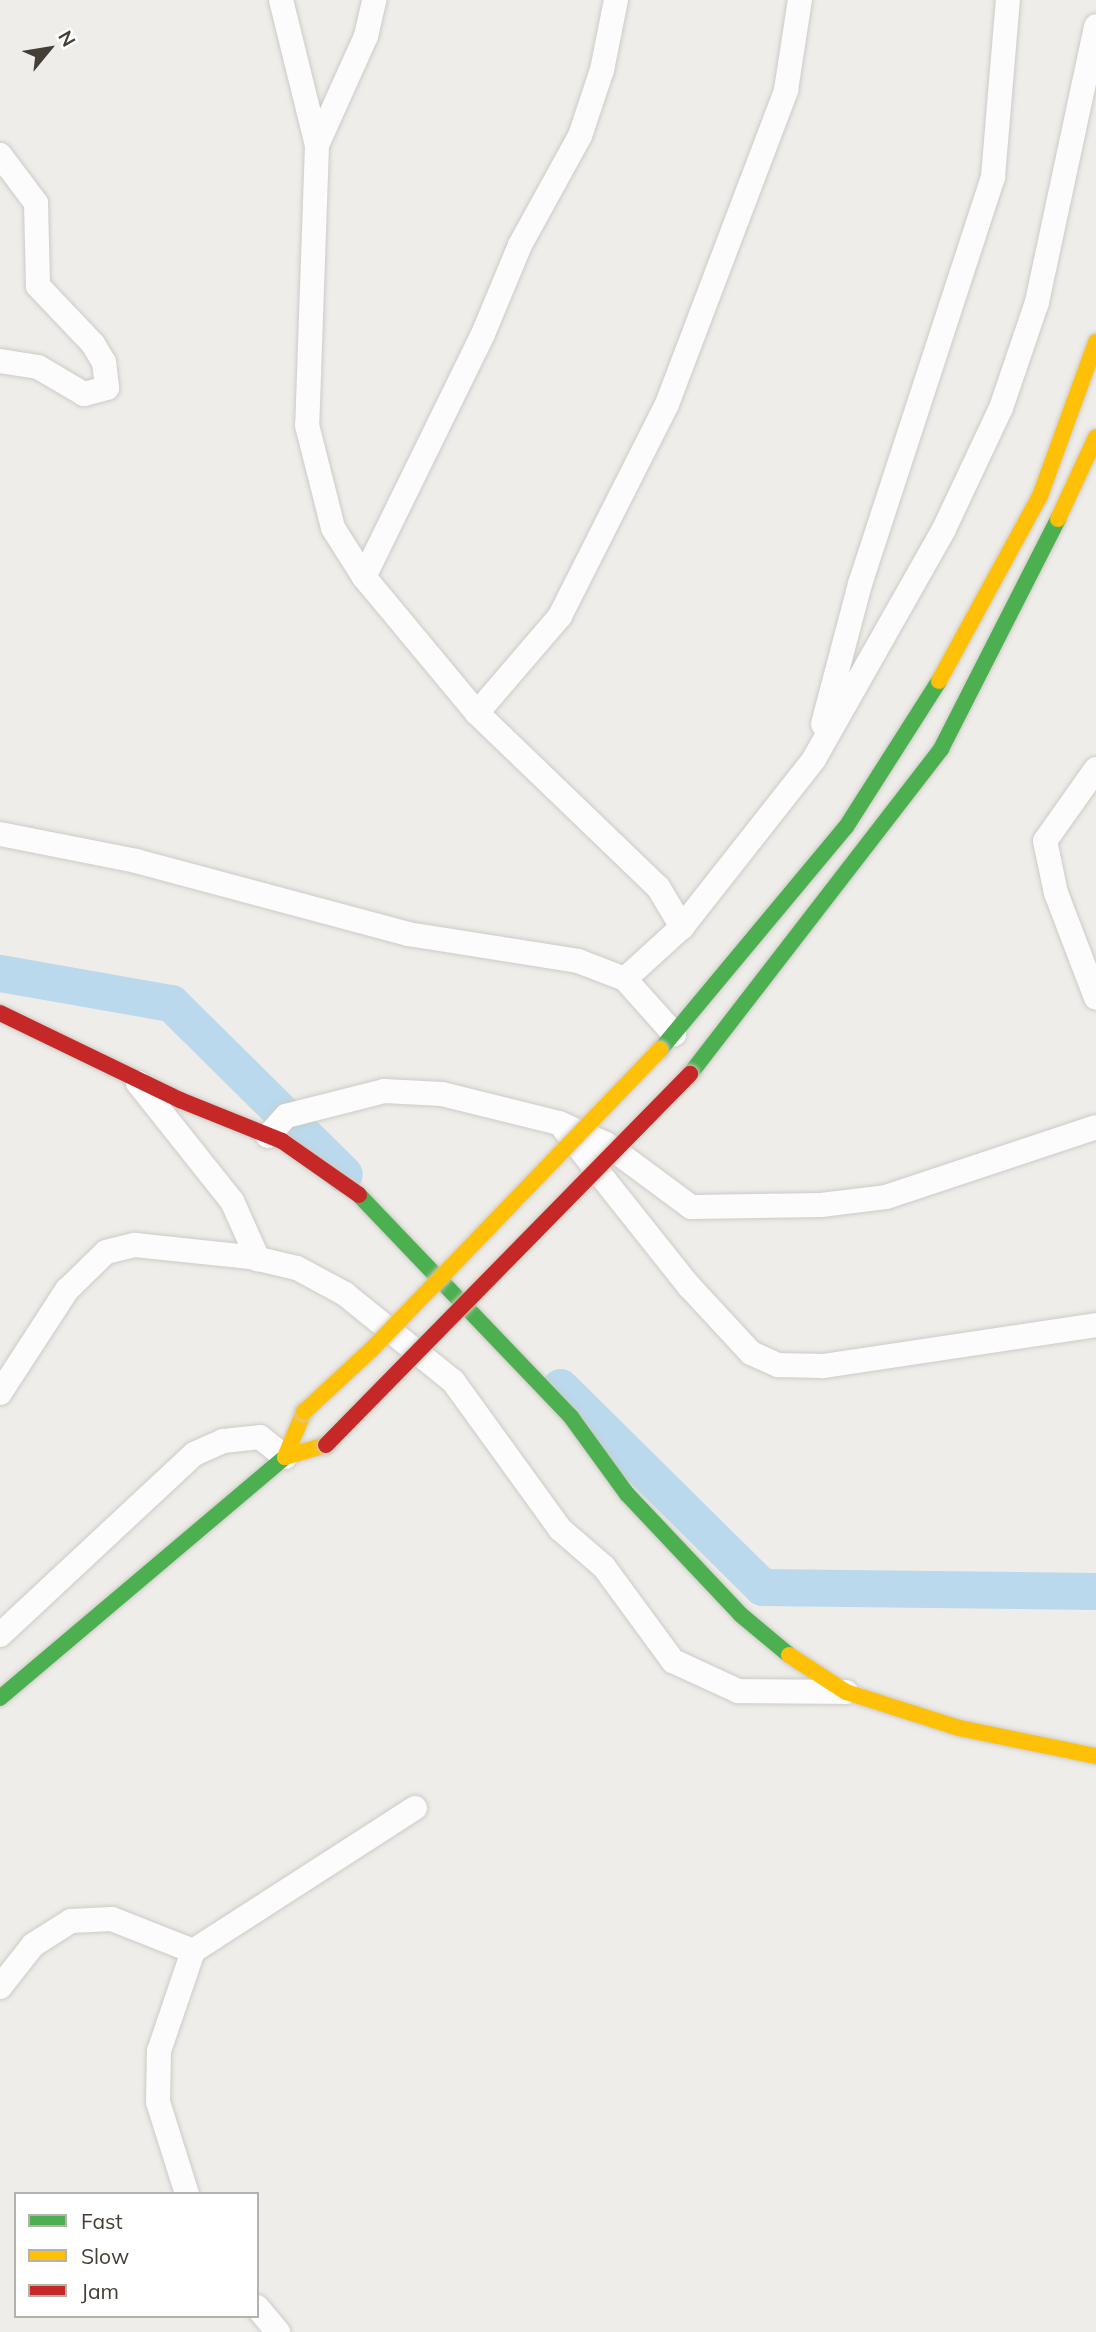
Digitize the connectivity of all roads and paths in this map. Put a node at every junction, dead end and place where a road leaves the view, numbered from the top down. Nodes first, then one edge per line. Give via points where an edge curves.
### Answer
1 (281, 0) edge
2 (374, 0) edge
3 (616, 0) edge
4 (800, 0) edge
5 (1008, 0) edge
6 (1096, 26) edge
7 (317, 145) junction
8 (0, 155) edge
9 (1096, 342) edge
10 (0, 361) edge
11 (1096, 437) edge
12 (364, 577) junction
13 (477, 713) junction
14 (814, 759) junction
15 (1096, 769) edge
16 (0, 834) edge
17 (682, 927) junction
18 (625, 979) junction
19 (1096, 999) edge
20 (0, 1013) edge
21 (667, 1042) junction
22 (135, 1080) junction
23 (559, 1123) junction
24 (1096, 1127) edge
25 (268, 1136) junction
26 (258, 1259) junction
27 (1096, 1325) edge
28 (0, 1393) edge
29 (285, 1457) junction
30 (0, 1635) edge
31 (846, 1692) junction
32 (0, 1698) edge
33 (1096, 1756) edge
34 (415, 1808) dead end
35 (193, 1951) junction
36 (0, 1987) edge
37 (186, 2192) edge
38 (259, 2309) edge
39 (278, 2332) edge

1 - 7 street
2 - 7 street via 366,36
3 - 12 street via 602,71 580,136 520,245 483,334
4 - 13 street via 786,90 667,404 560,616
5 - 14 street via 993,177 860,584
6 - 14 street via 1037,302 1001,408 944,528
7 - 12 street via 307,425 333,528
8 - 10 street via 37,203 38,286 93,344 104,362 107,388 84,394 38,367
9 - 21 street via 1040,496 913,729 846,828
11 - 29 street, bridge via 1021,601 941,749 690,1074 327,1445
12 - 13 street
13 - 17 street via 658,887
14 - 17 street
15 - 19 street via 1045,841 1056,893
16 - 18 street via 136,862 408,934 578,961
17 - 18 street
18 - 21 street
20 - 22 street
21 - 29 street, bridge via 371,1350 304,1412
22 - 25 street
22 - 26 street via 232,1201
23 - 24 street via 606,1144 691,1207 821,1205 886,1197
23 - 25 street via 442,1094 384,1091 286,1116
23 - 27 street via 673,1268 751,1353 778,1365 823,1366
25 - 31 street via 352,1188 571,1417 627,1494 741,1615 805,1668
26 - 28 street via 135,1245 106,1252 67,1290
26 - 31 street via 297,1268 345,1294 453,1381 560,1529 604,1567 673,1661 738,1691
29 - 30 street via 260,1437 223,1441 194,1454
29 - 32 street
31 - 33 street via 959,1728
34 - 35 street
35 - 36 street via 112,1919 71,1920 33,1945
35 - 37 street via 172,2002 159,2064 158,2102
38 - 39 street

